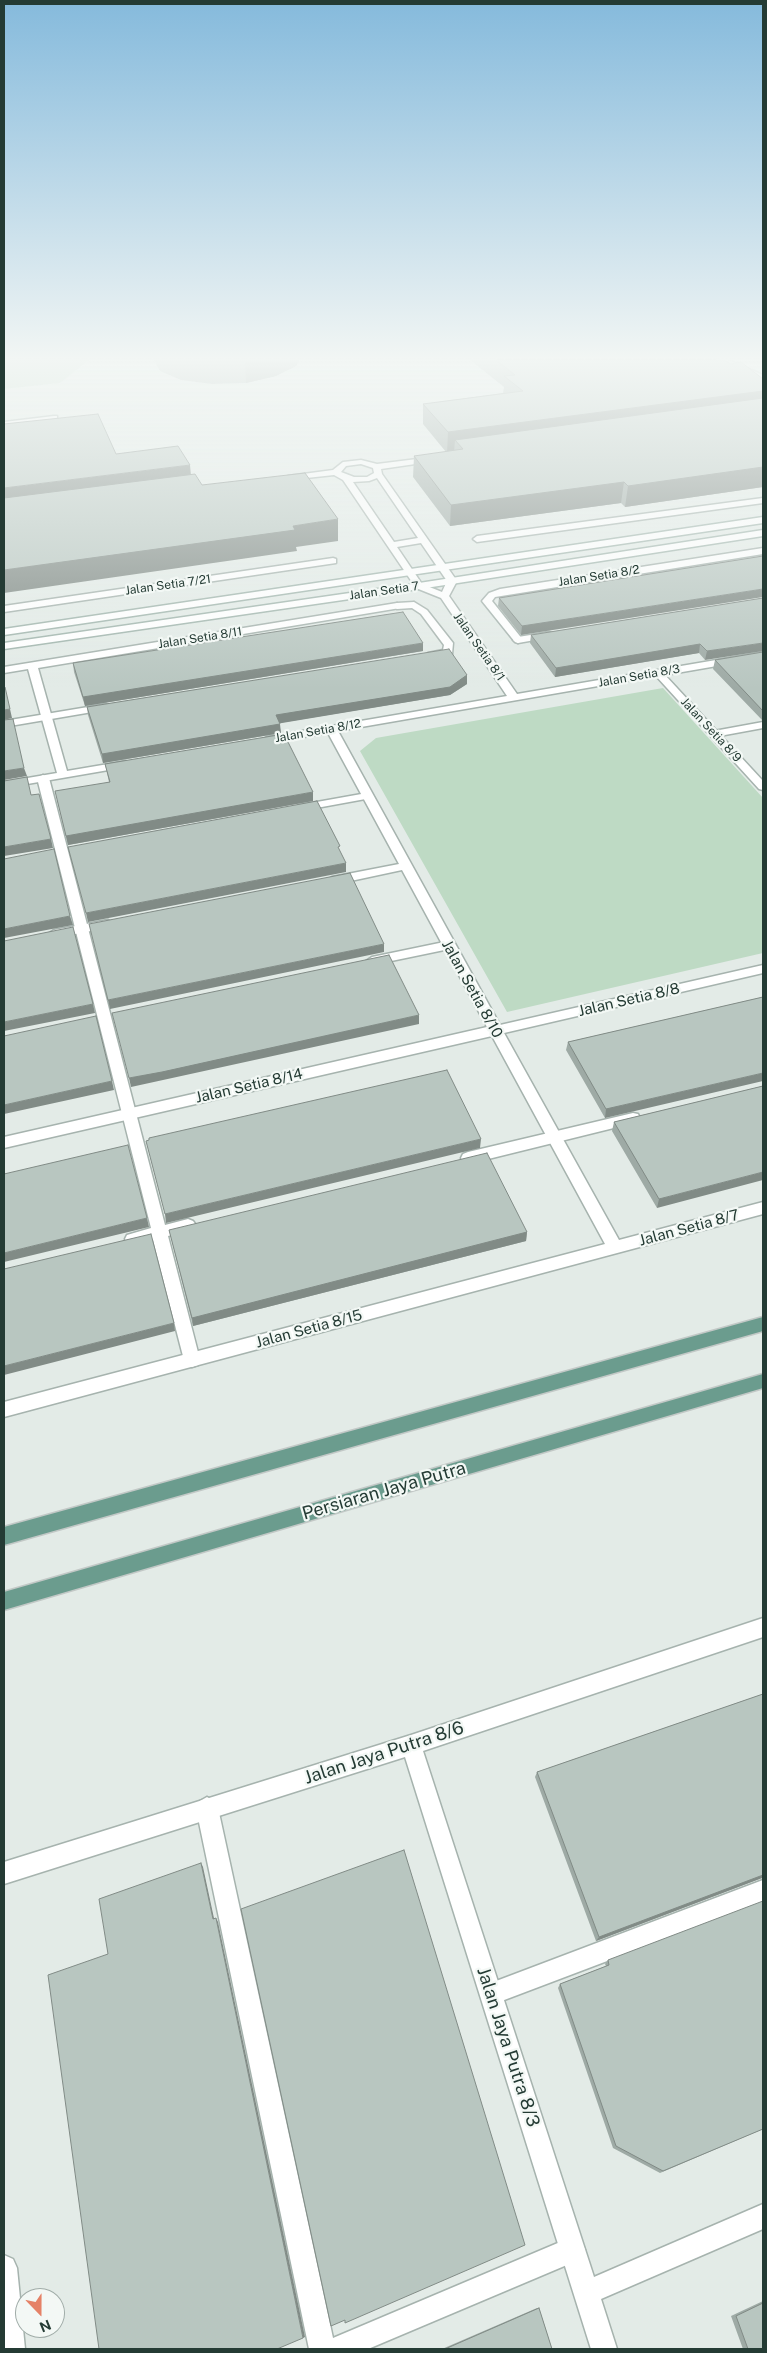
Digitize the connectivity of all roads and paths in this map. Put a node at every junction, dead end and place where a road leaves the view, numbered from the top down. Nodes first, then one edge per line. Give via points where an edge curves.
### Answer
1 (378, 470) joint
2 (336, 472) joint
3 (347, 479) junction
4 (277, 480) edge
5 (763, 500) edge
6 (763, 520) edge
7 (763, 533) edge
8 (477, 539) dead end
9 (423, 540) junction
10 (390, 545) junction
11 (763, 551) edge
12 (333, 561) dead end
13 (442, 567) junction
14 (409, 572) junction
15 (452, 581) junction
16 (419, 586) junction
17 (444, 596) junction
18 (4, 609) edge
19 (4, 632) edge
20 (558, 634) edge
21 (4, 646) edge
22 (763, 655) edge
23 (419, 657) edge
24 (32, 666) junction
25 (4, 670) edge
26 (658, 673) junction
27 (514, 698) junction
28 (115, 706) edge
29 (46, 717) junction
30 (4, 724) edge
31 (763, 725) edge
32 (331, 729) junction
33 (714, 734) junction
34 (254, 742) edge
35 (139, 762) edge
36 (63, 775) junction
37 (43, 778) junction
38 (4, 785) edge
39 (763, 787) edge
40 (367, 796) junction
41 (291, 810) edge
42 (406, 866) junction
43 (317, 883) edge
44 (121, 921) edge
45 (82, 929) junction
46 (43, 937) edge
47 (448, 945) junction
48 (362, 963) edge
49 (763, 969) edge
50 (495, 1030) junction
51 (129, 1113) junction
52 (649, 1114) edge
53 (554, 1138) junction
54 (4, 1143) edge
55 (458, 1161) edge
56 (763, 1208) edge
57 (198, 1223) edge
58 (160, 1232) junction
59 (114, 1243) edge
60 (615, 1248) junction
61 (763, 1324) edge
62 (192, 1360) junction
63 (763, 1381) edge
64 (4, 1410) edge
65 (4, 1536) edge
66 (4, 1601) edge
67 (763, 1626) edge
68 (411, 1745) junction
69 (207, 1808) junction
70 (4, 1874) edge
71 (763, 1891) edge
72 (491, 1994) junction
73 (763, 2216) edge
74 (572, 2250) junction
75 (4, 2268) edge
76 (586, 2293) junction
77 (12, 2349) edge
78 (322, 2349) edge
79 (338, 2349) edge
80 (604, 2349) edge

1 - 3 street via 362,480
1 - 9 street
2 - 3 street
2 - 4 street
3 - 10 street
5 - 8 street
6 - 13 street, Jalan Setia 7
7 - 15 street, Jalan Setia 7
9 - 10 street
9 - 13 street
10 - 14 street
11 - 20 street, Jalan Setia 8/2 via 500,592 487,601 518,640
12 - 18 street, Jalan Setia 7/21
13 - 14 street, Jalan Setia 7
13 - 15 street
14 - 16 street
14 - 19 street, Jalan Setia 7
15 - 16 street, Jalan Setia 7
15 - 17 street, Jalan Setia 8/1
16 - 17 street, Jalan Setia 8/1
16 - 21 street, Jalan Setia 7
17 - 27 street, Jalan Setia 8/1
22 - 26 street, Jalan Setia 8/3
23 - 24 street, Jalan Setia 8/11 via 448,652 449,644 424,612 414,605
24 - 25 street, Jalan Setia 8/11
24 - 29 street
26 - 27 street, Jalan Setia 8/3
26 - 33 street, Jalan Setia 8/9
27 - 32 street, Jalan Setia 8/12
28 - 29 street
29 - 30 street
29 - 36 street
31 - 33 street
32 - 34 street, Jalan Setia 8/12
32 - 40 street, Jalan Setia 8/10
33 - 39 street, Jalan Setia 8/9
35 - 36 street
36 - 37 street
37 - 38 street
37 - 45 street
40 - 41 street
40 - 42 street, Jalan Setia 8/10
42 - 43 street
42 - 47 street, Jalan Setia 8/10
44 - 45 street
45 - 46 street
45 - 51 street
47 - 48 street
47 - 50 street, Jalan Setia 8/10
49 - 50 street, Jalan Setia 8/8
50 - 51 street, Jalan Setia 8/14
50 - 53 street, Jalan Setia 8/10
51 - 54 street, Jalan Setia 8/14
51 - 58 street
52 - 53 street
53 - 55 street
53 - 60 street, Jalan Setia 8/10
56 - 60 street, Jalan Setia 8/7
57 - 58 street
58 - 59 street
58 - 62 street
60 - 62 street, Jalan Setia 8/15
61 - 65 main road
62 - 64 street, Jalan Setia 8/15
63 - 66 main road, Persiaran Jaya Putra
67 - 68 street, Jalan Jaya Putra 8/6
68 - 69 street, Jalan Jaya Putra 8/6
68 - 72 street, Jalan Jaya Putra 8/3
69 - 70 street, Jalan Jaya Putra 8/6
69 - 78 street
71 - 72 street
72 - 74 street, Jalan Jaya Putra 8/3
73 - 76 street
74 - 76 street, Jalan Jaya Putra 8/3
74 - 79 street
75 - 77 street
76 - 80 street, Jalan Jaya Putra 8/3

